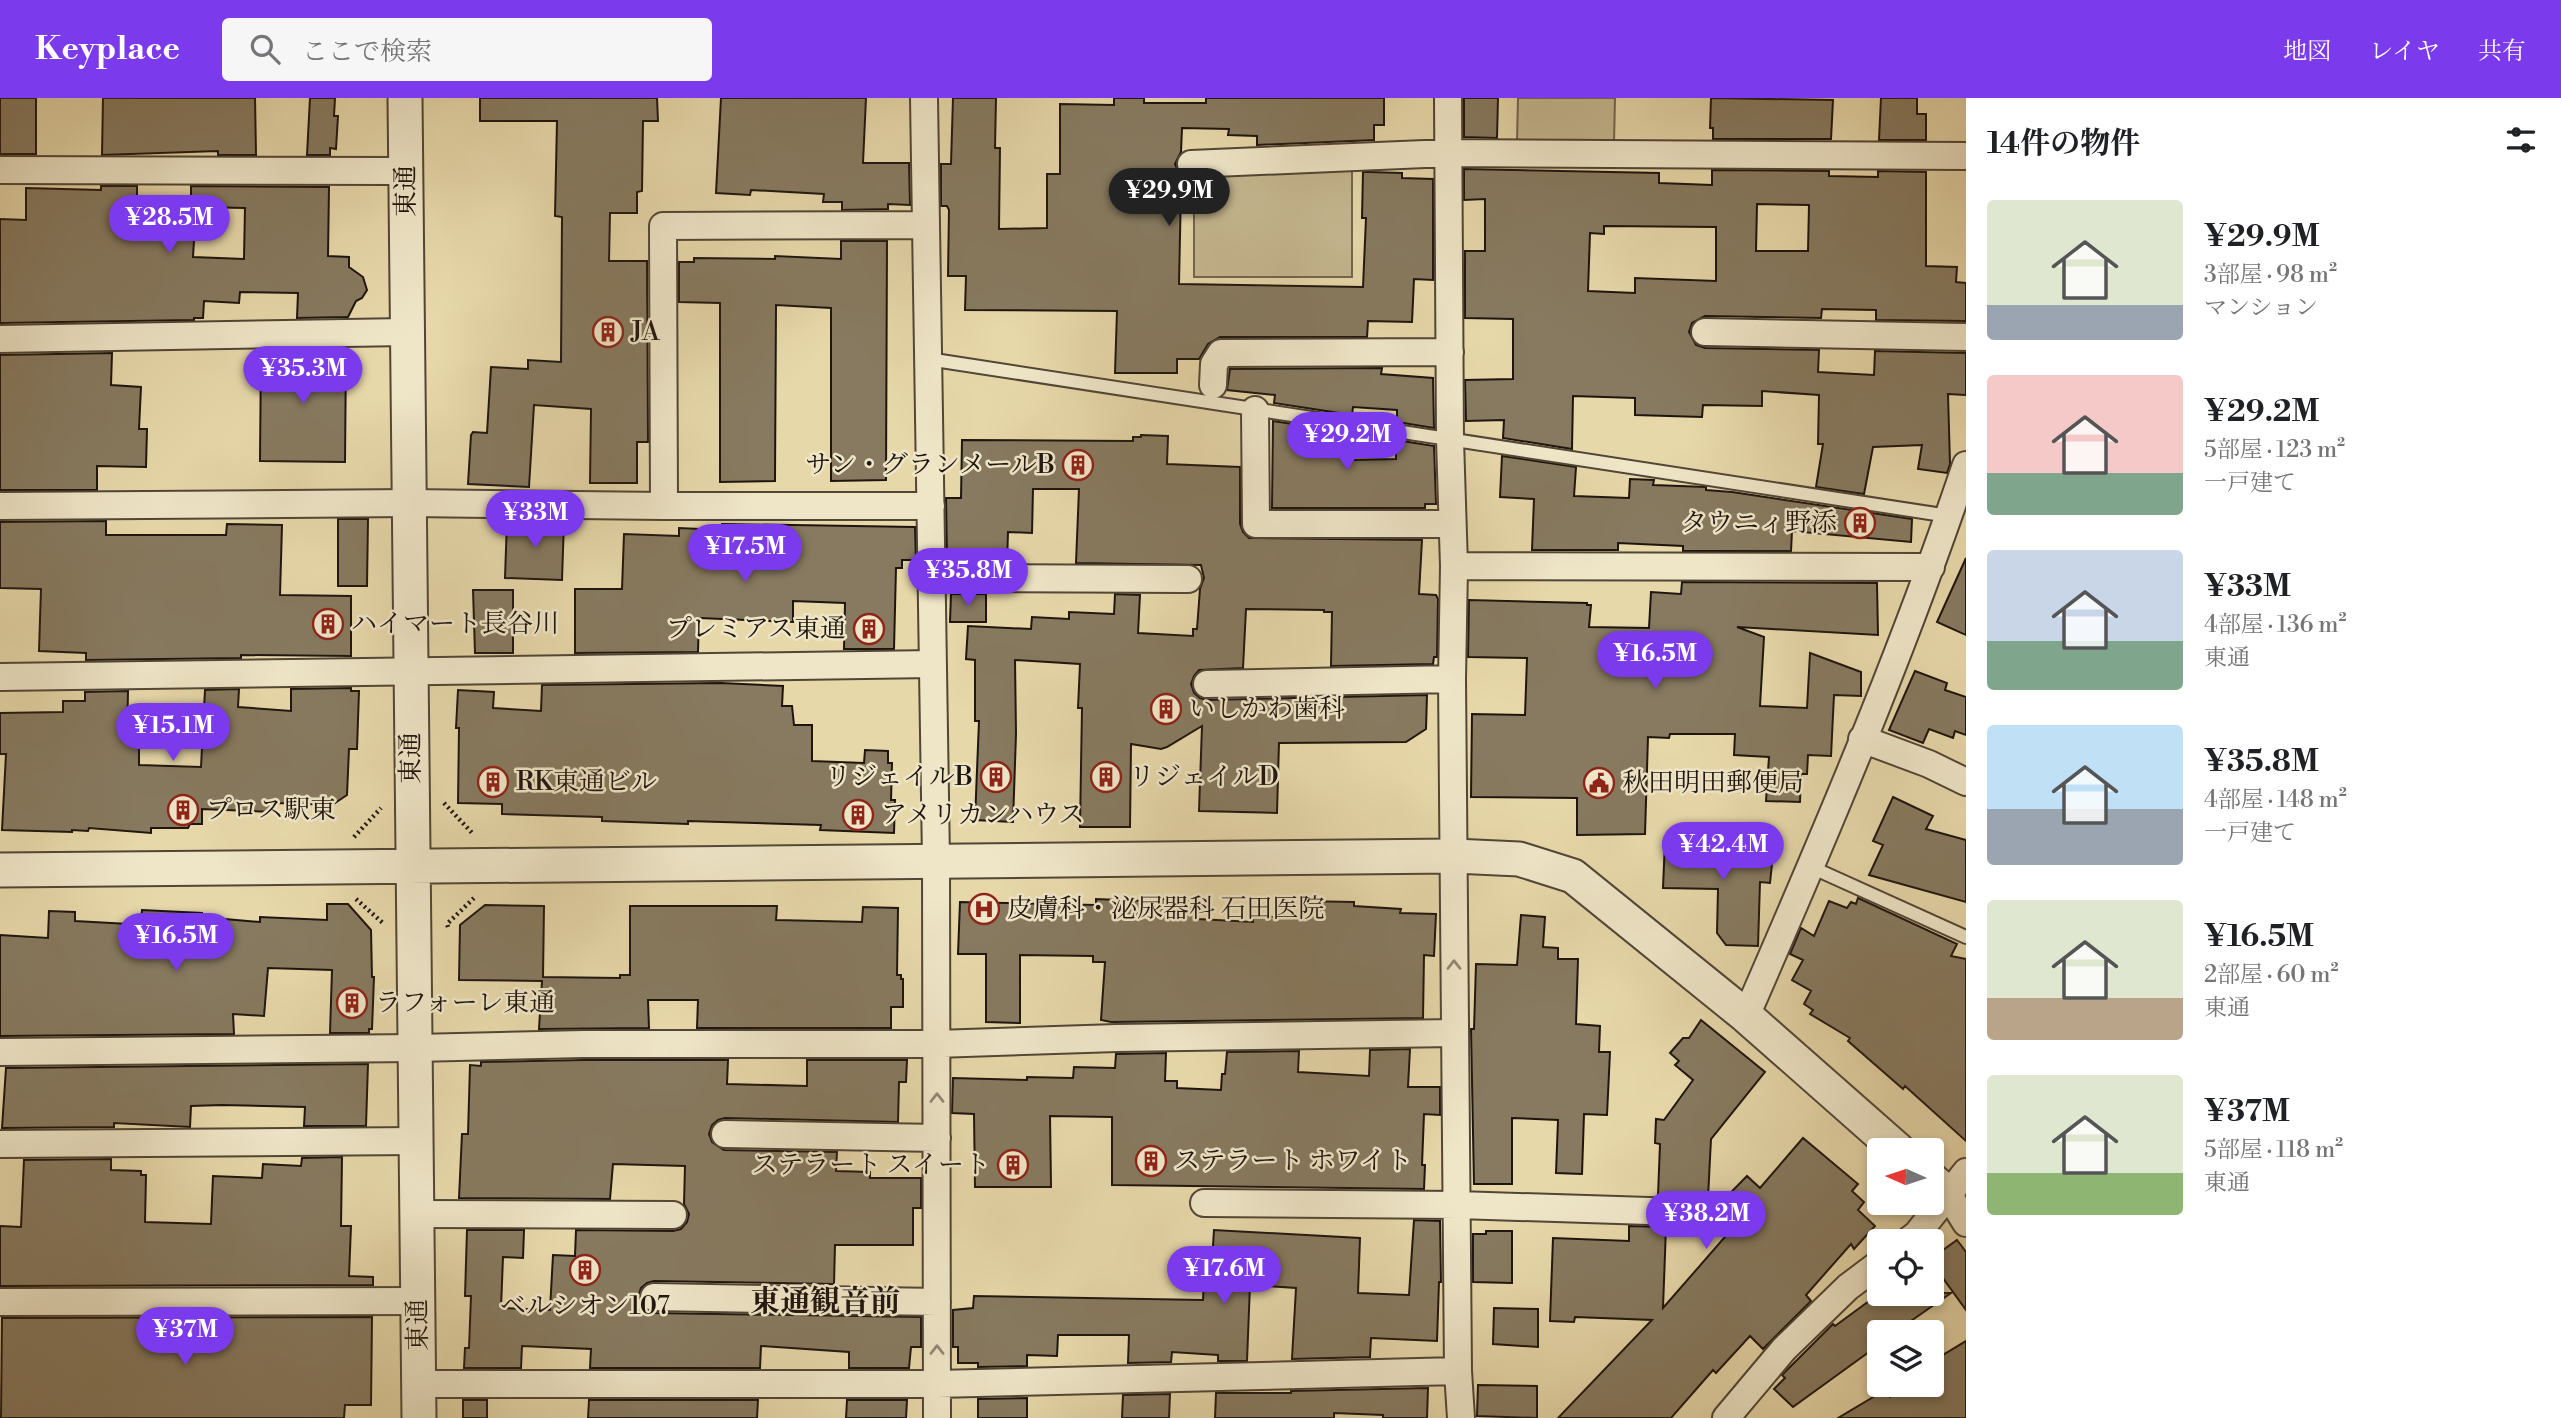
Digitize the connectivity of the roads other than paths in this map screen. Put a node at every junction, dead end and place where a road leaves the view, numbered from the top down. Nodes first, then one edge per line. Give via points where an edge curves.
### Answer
1 (405, 98) edge
2 (923, 98) edge
3 (1448, 98) edge
4 (1448, 153) junction
5 (1966, 156) edge
6 (1191, 164) dead end
7 (0, 170) edge
8 (406, 171) junction
9 (926, 225) junction
10 (406, 332) junction
11 (1705, 332) dead end
12 (1966, 337) edge
13 (0, 339) edge
14 (1450, 352) junction
15 (928, 359) junction
16 (1213, 385) dead end
17 (1255, 410) junction
18 (1450, 440) junction
19 (1966, 465) edge
20 (410, 503) junction
21 (0, 506) edge
22 (664, 506) junction
23 (931, 506) junction
24 (1957, 520) edge
25 (1452, 524) junction
26 (1454, 566) junction
27 (1931, 567) junction
28 (932, 578) junction
29 (1188, 579) dead end
30 (933, 664) junction
31 (411, 670) junction
32 (0, 677) edge
33 (1452, 679) junction
34 (1206, 684) dead end
35 (1862, 739) junction
36 (1966, 782) edge
37 (1454, 856) junction
38 (936, 860) junction
39 (1811, 867) junction
40 (411, 868) junction
41 (0, 870) edge
42 (1966, 937) edge
43 (1746, 1016) junction
44 (1454, 1033) junction
45 (936, 1044) junction
46 (416, 1048) junction
47 (0, 1052) edge
48 (725, 1133) dead end
49 (937, 1138) junction
50 (1884, 1138) edge
51 (416, 1141) junction
52 (0, 1144) edge
53 (1949, 1182) edge
54 (1204, 1203) dead end
55 (1458, 1205) junction
56 (1680, 1212) dead end
57 (416, 1214) junction
58 (673, 1215) dead end
59 (1966, 1223) edge
60 (1920, 1229) edge
61 (1867, 1273) edge
62 (654, 1297) dead end
63 (417, 1301) junction
64 (937, 1302) junction
65 (0, 1303) edge
66 (1458, 1371) junction
67 (418, 1384) junction
68 (937, 1384) junction
69 (419, 1418) edge
70 (937, 1418) edge
71 (1461, 1418) edge
72 (1726, 1418) edge

1 - 8 street, 東通
2 - 9 street
3 - 4 street
4 - 5 street
4 - 6 street
4 - 14 street
7 - 8 street
8 - 10 street, 東通
9 - 15 street
9 - 22 street via 663,226
10 - 13 street
10 - 20 street, 東通
11 - 12 street
14 - 16 street via 1221,353 1214,364
14 - 18 street
15 - 17 lane
15 - 23 street
17 - 18 lane
17 - 25 street via 1256,524
18 - 24 lane
18 - 25 street
19 - 24 street
20 - 21 street
20 - 22 street
20 - 31 street, 東通
22 - 23 street
23 - 28 street
24 - 27 street
25 - 26 street
26 - 27 street
26 - 33 street
27 - 35 street
28 - 29 street
28 - 30 street
30 - 31 street
30 - 38 street
31 - 32 street
31 - 40 street, 東通
33 - 34 street
33 - 37 street
35 - 36 street
35 - 39 street
37 - 38 street
37 - 43 street via 1519,859 1573,876
44 -> 37 street
38 - 40 street
38 - 45 street
39 - 42 lane
39 - 43 street
40 - 41 street
40 - 46 street, 東通
43 - 50 street
44 - 45 street
44 - 55 street
45 - 46 street
49 -> 45 street
46 - 47 street
46 - 51 street, 東通
48 - 49 street
49 - 64 street
51 - 52 street
51 - 57 street, 東通
53 - 59 street
53 - 60 street
54 - 55 street
55 - 56 street
55 - 66 street
57 - 58 street
57 - 63 street, 東通
61 - 72 street via 1784,1349
62 - 64 street
63 - 65 street
63 - 67 street, 東通
68 -> 64 street
66 - 68 street
66 - 71 street
67 - 68 street
67 - 69 street, 東通
68 - 70 street

